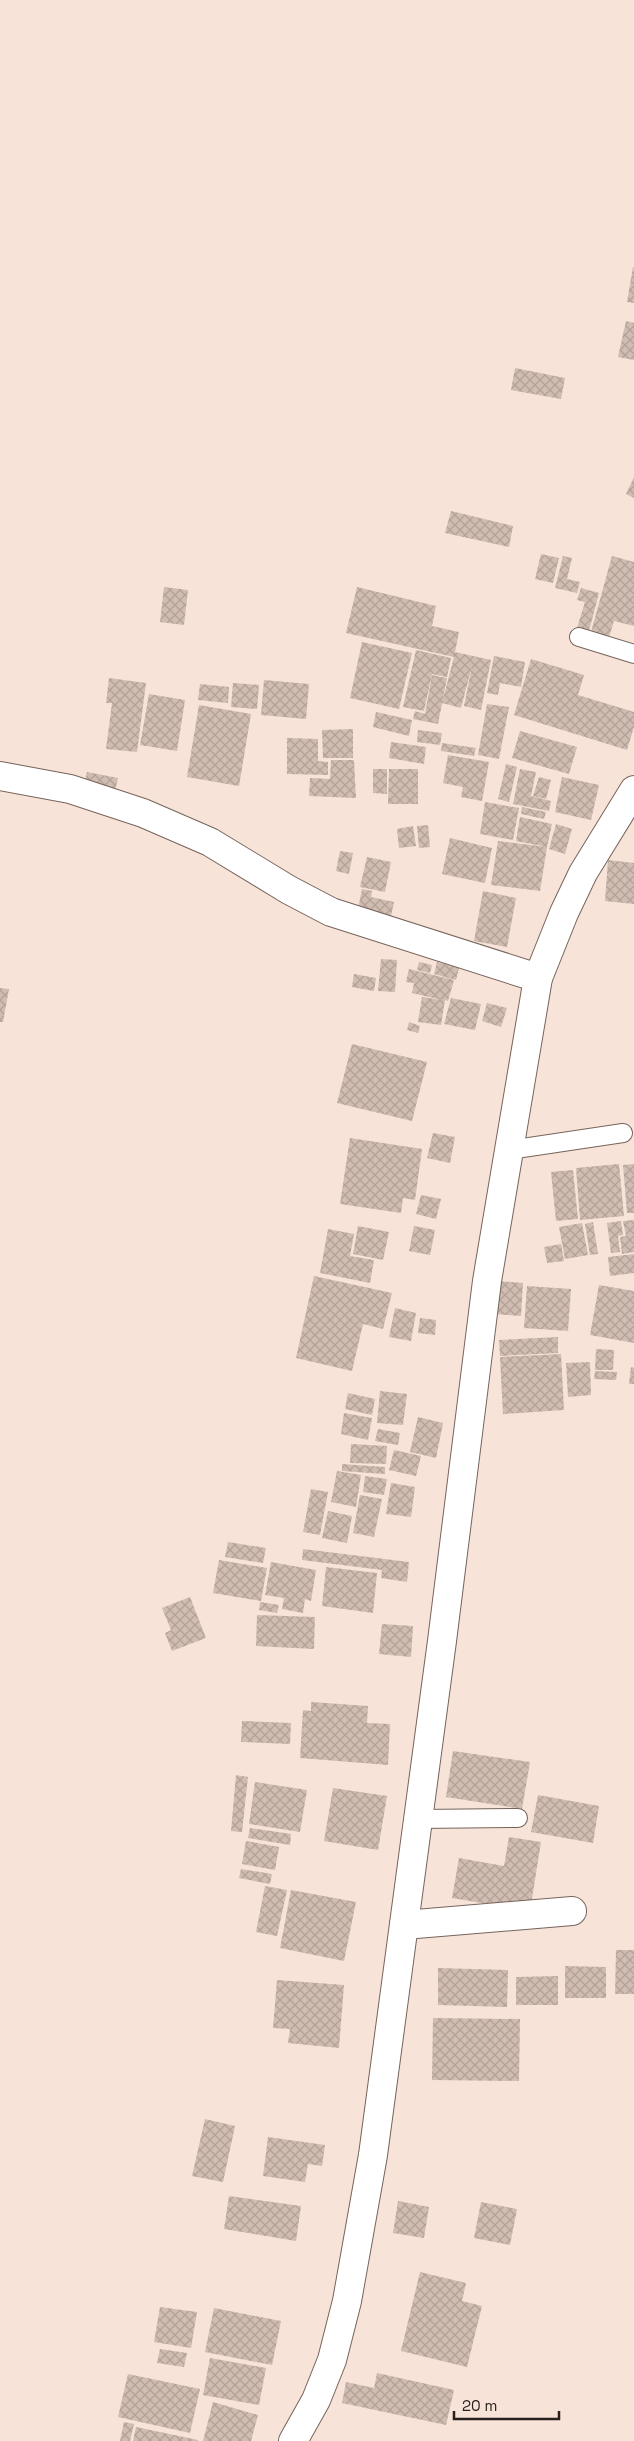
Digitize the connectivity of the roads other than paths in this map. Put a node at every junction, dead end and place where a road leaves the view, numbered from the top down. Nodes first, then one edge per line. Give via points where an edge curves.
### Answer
1 (580, 637) dead end
2 (634, 654) edge
3 (0, 776) edge
4 (634, 790) edge
5 (538, 978) junction
6 (623, 1133) dead end
7 (509, 1150) junction
8 (518, 1818) dead end
9 (419, 1819) junction
10 (572, 1912) dead end
11 (404, 1925) junction
12 (293, 2441) edge

1 - 2 lane
3 - 5 street via 70,789 143,813 210,842 332,912
4 - 5 street via 583,873
5 - 7 street
6 - 7 lane
7 - 9 street via 487,1281
8 - 9 lane
9 - 11 street
10 - 11 street
11 - 12 street via 373,2155 347,2301 332,2360 316,2400

